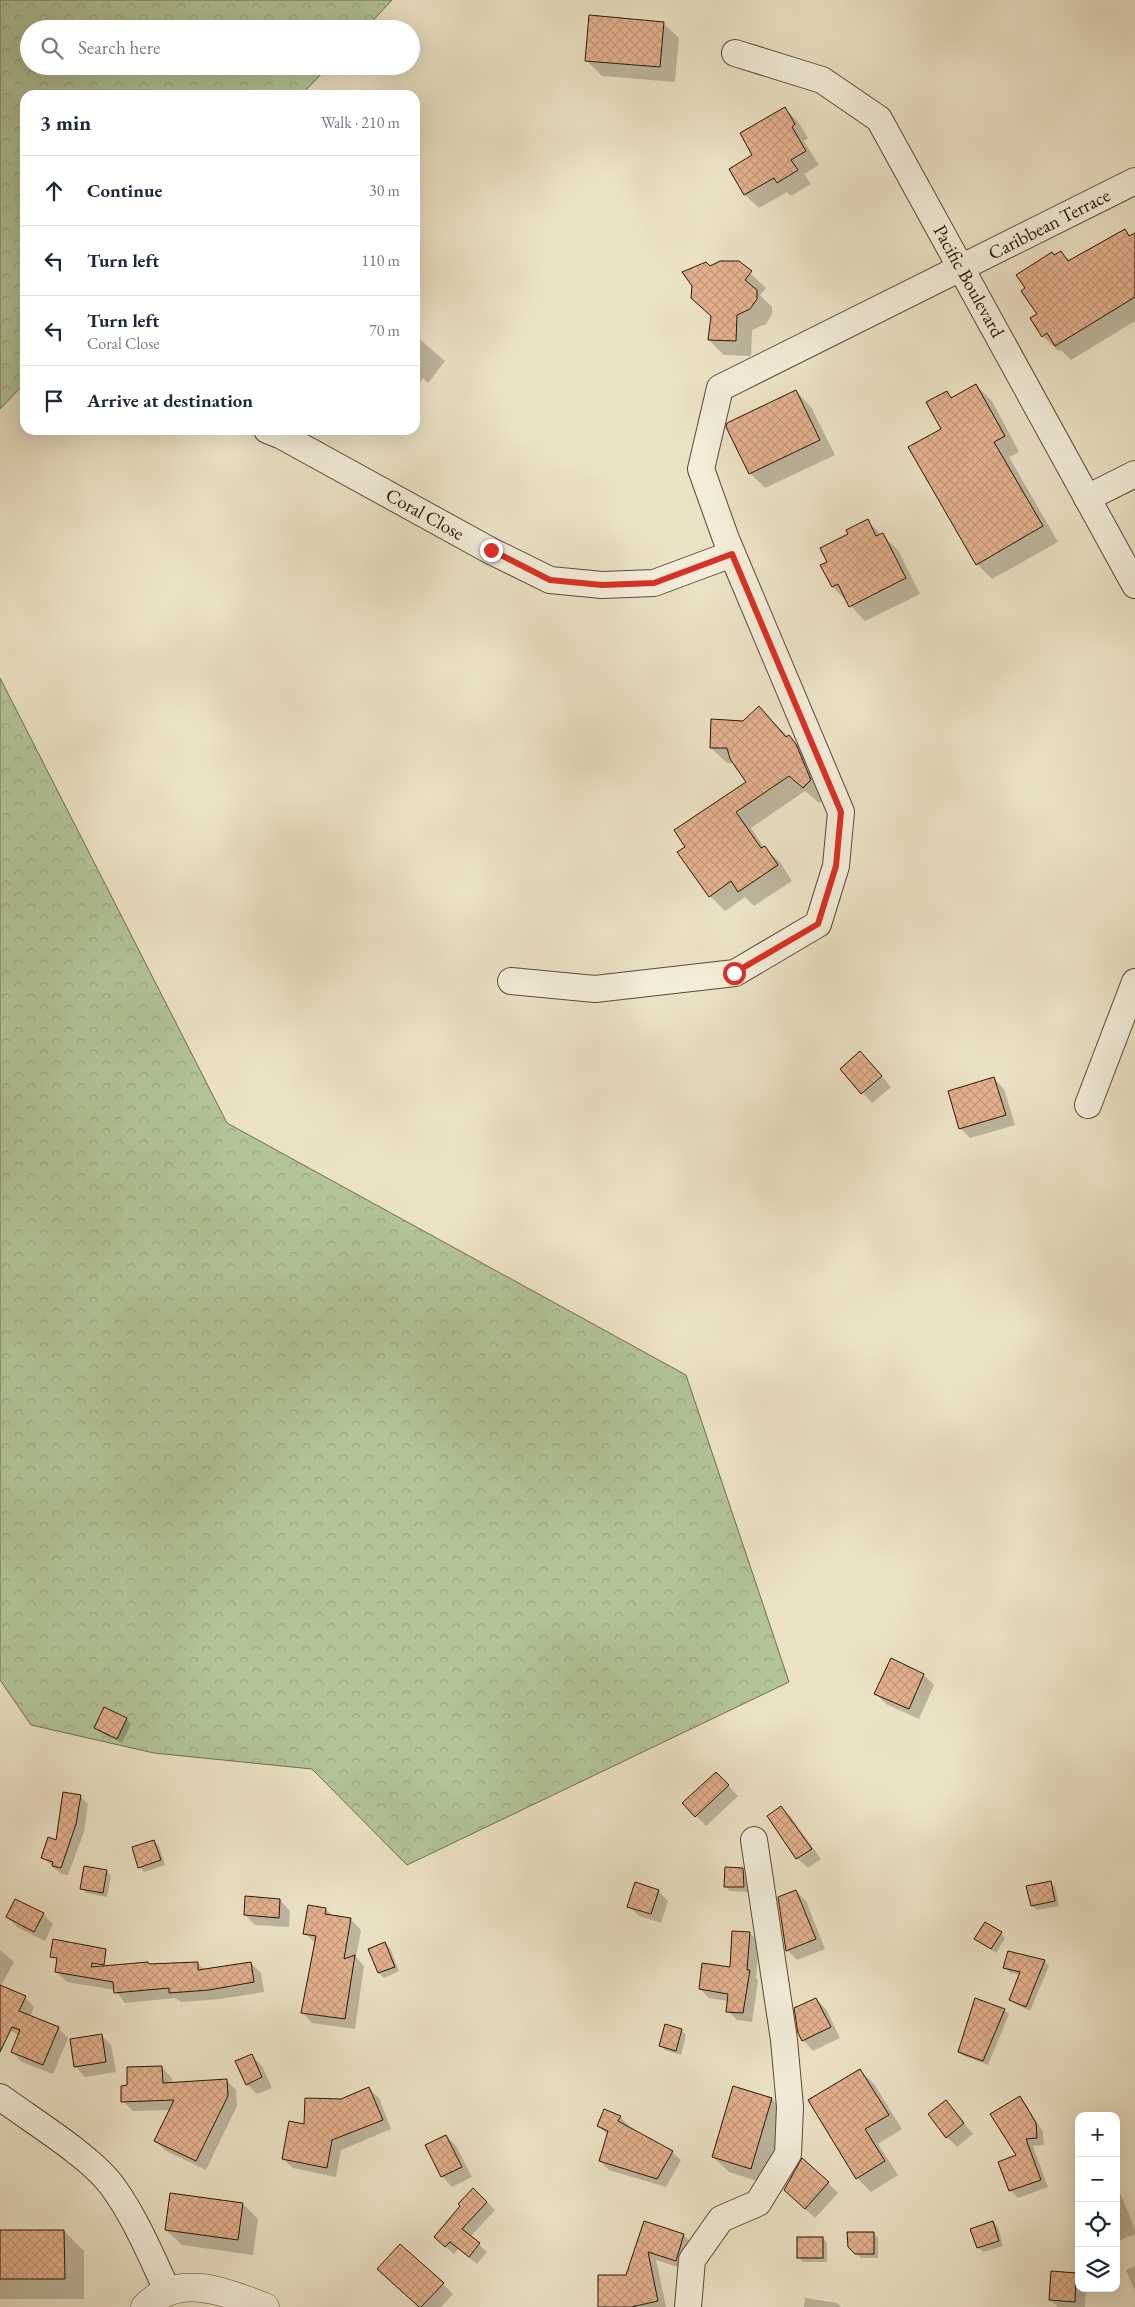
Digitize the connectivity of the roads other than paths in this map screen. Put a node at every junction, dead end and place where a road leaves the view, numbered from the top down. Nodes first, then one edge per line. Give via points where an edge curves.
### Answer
1 (734, 53) dead end
2 (1135, 181) edge
3 (962, 268) junction
4 (280, 435) edge
5 (1135, 474) edge
6 (1088, 498) junction
7 (732, 554) junction
8 (1135, 585) edge
9 (511, 981) dead end
10 (1135, 982) edge
11 (1088, 1105) dead end
12 (754, 1840) dead end
13 (0, 2098) edge
14 (168, 2292) junction
15 (145, 2307) edge
16 (265, 2307) edge
17 (688, 2307) edge

1 - 3 street, Pacific Boulevard via 822,80 879,119
2 - 3 street, Caribbean Terrace
3 - 6 street, Pacific Boulevard
3 - 7 street, Caribbean Terrace via 720,388 701,469
4 - 7 street, Coral Close via 550,580 602,585 654,583
5 - 6 street
6 - 8 street, Pacific Boulevard
7 - 9 street via 841,812 836,866 818,924 734,973 595,989
10 - 11 street
12 - 17 street via 784,2040 790,2107 788,2154 758,2203 721,2219 692,2260
13 - 14 street via 84,2159 112,2185 133,2218
14 - 15 street
14 - 16 street via 192,2287 216,2290

